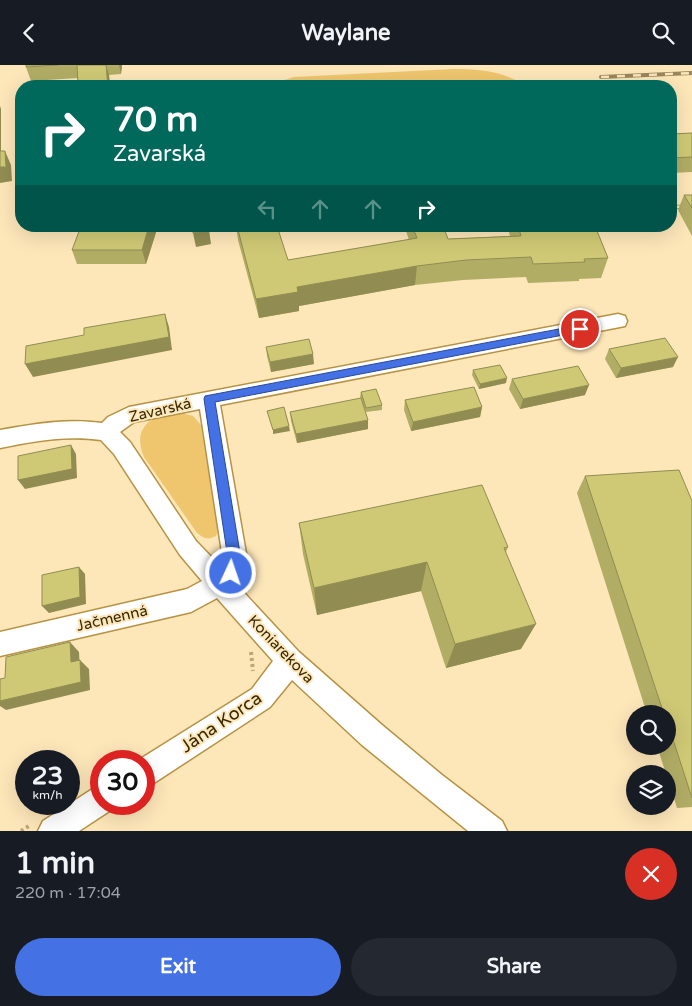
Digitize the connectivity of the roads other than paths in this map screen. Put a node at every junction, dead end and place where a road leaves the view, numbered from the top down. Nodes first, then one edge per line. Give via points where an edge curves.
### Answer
1 (618, 321) dead end
2 (209, 399) junction
3 (107, 432) junction
4 (0, 439) edge
5 (220, 584) junction
6 (0, 644) edge
7 (290, 661) junction
8 (155, 766) edge
9 (90, 807) edge
10 (53, 831) edge
11 (492, 831) edge

1 - 2 street, Zavarská
2 - 3 street, Zavarská via 129,415
2 - 5 street via 235,559 231,573
3 - 4 street via 58,428
3 - 5 street, Koniarekova via 122,448 188,548
5 - 6 street, Jačmenná via 191,600
5 - 7 street, Koniarekova
7 - 8 street, Jána Korca via 261,699
7 - 11 street, Koniarekova via 372,735
9 - 10 street

